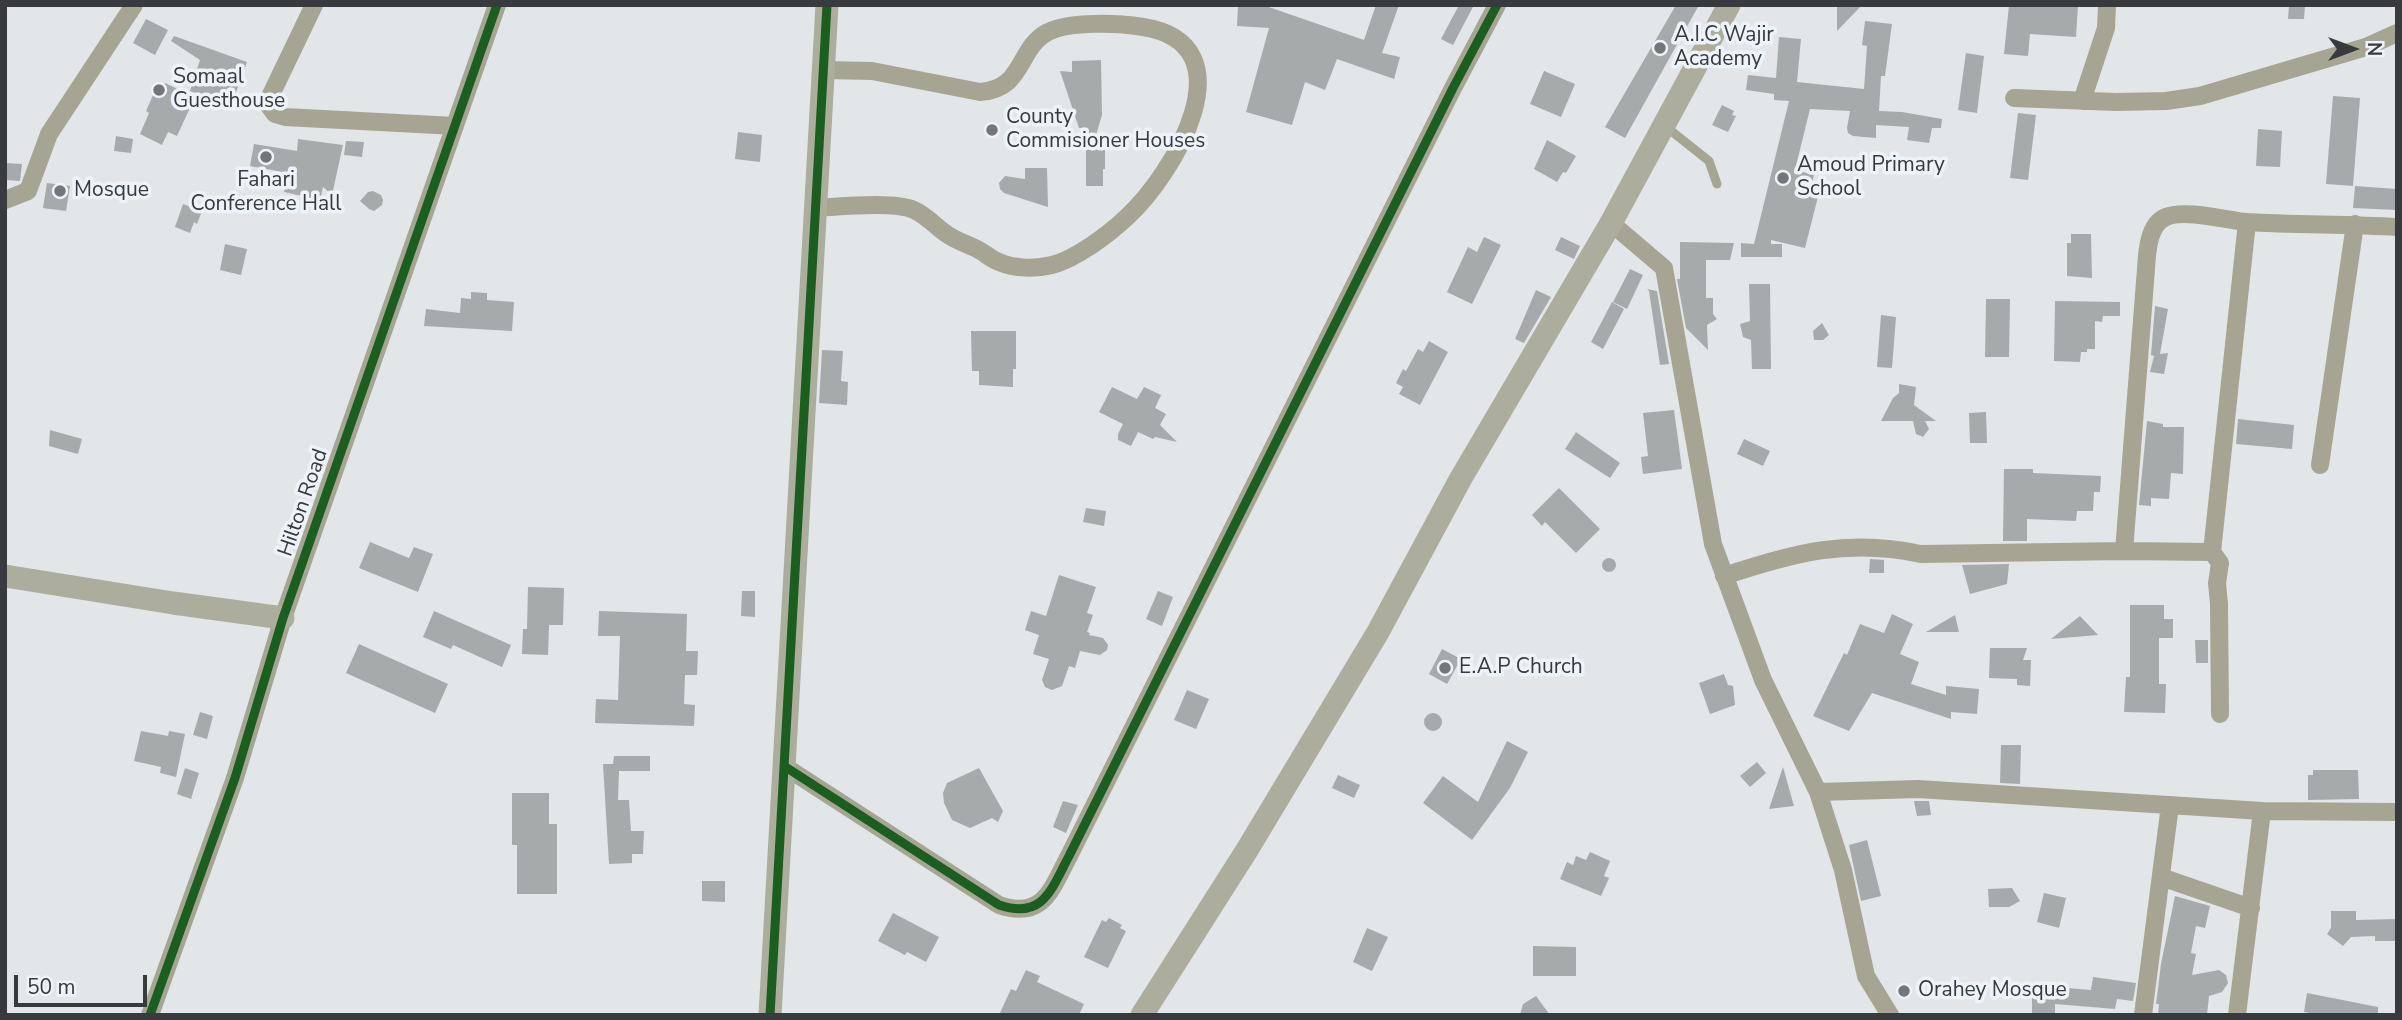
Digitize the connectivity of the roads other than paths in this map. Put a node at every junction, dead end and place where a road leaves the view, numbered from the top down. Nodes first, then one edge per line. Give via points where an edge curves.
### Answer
1 (134, 5) edge
2 (314, 5) edge
3 (497, 5) edge
4 (827, 5) edge
5 (1497, 5) edge
6 (1729, 5) edge
7 (2108, 5) edge
8 (2397, 33) edge
9 (824, 70) junction
10 (2014, 98) dead end
11 (2082, 101) junction
12 (1664, 125) junction
13 (455, 126) junction
14 (1717, 184) dead end
15 (5, 200) edge
16 (814, 208) junction
17 (2247, 222) junction
18 (1611, 223) junction
19 (2356, 224) junction
20 (2397, 227) edge
21 (2320, 465) dead end
22 (2124, 551) junction
23 (2212, 552) junction
24 (5, 576) edge
25 (1724, 576) junction
26 (283, 618) junction
27 (2220, 715) dead end
28 (784, 766) junction
29 (1818, 792) junction
30 (2170, 806) junction
31 (2262, 811) junction
32 (2397, 812) edge
33 (2161, 877) junction
34 (2251, 908) junction
35 (150, 1015) edge
36 (770, 1015) edge
37 (1143, 1015) edge
38 (1890, 1015) edge
39 (2143, 1015) edge
40 (2237, 1015) edge

1 - 15 street via 49,134 28,191
2 - 13 street via 267,103 270,110 285,117
3 - 13 street, Hilton Road
4 - 9 street
5 - 28 street via 1045,896 1024,910 999,905
6 - 12 street
7 - 11 street via 2106,28
8 - 11 street via 2366,47 2200,96 2166,101
9 - 16 street
9 - 16 street via 872,71 991,91 1007,83 1048,32 1121,25 1174,36 1192,55 1199,77 1196,102 1180,147 1151,190 1127,217 1074,256 1051,265 1017,267 999,262 950,237 914,210
10 - 11 street
12 - 14 lane via 1709,161
12 - 18 street
13 - 26 street, Hilton Road
16 - 28 street
17 - 19 street
17 - 22 street via 2165,217 2148,246
17 - 23 street
18 - 25 street via 1664,268 1703,494
18 - 37 street via 1461,478 1364,655
19 - 20 street
19 - 21 street
22 - 23 street
22 - 25 street via 1921,555 1893,548 1826,548
23 - 27 street via 2220,563
24 - 26 street
25 - 29 street via 1763,680
26 - 35 street, Hilton Road via 235,778
28 - 36 street
29 - 30 street via 1918,789
29 - 38 street via 1843,870 1866,976
30 - 31 street
30 - 33 street
31 - 32 street
31 - 34 street
33 - 34 street
33 - 39 street
34 - 40 street

